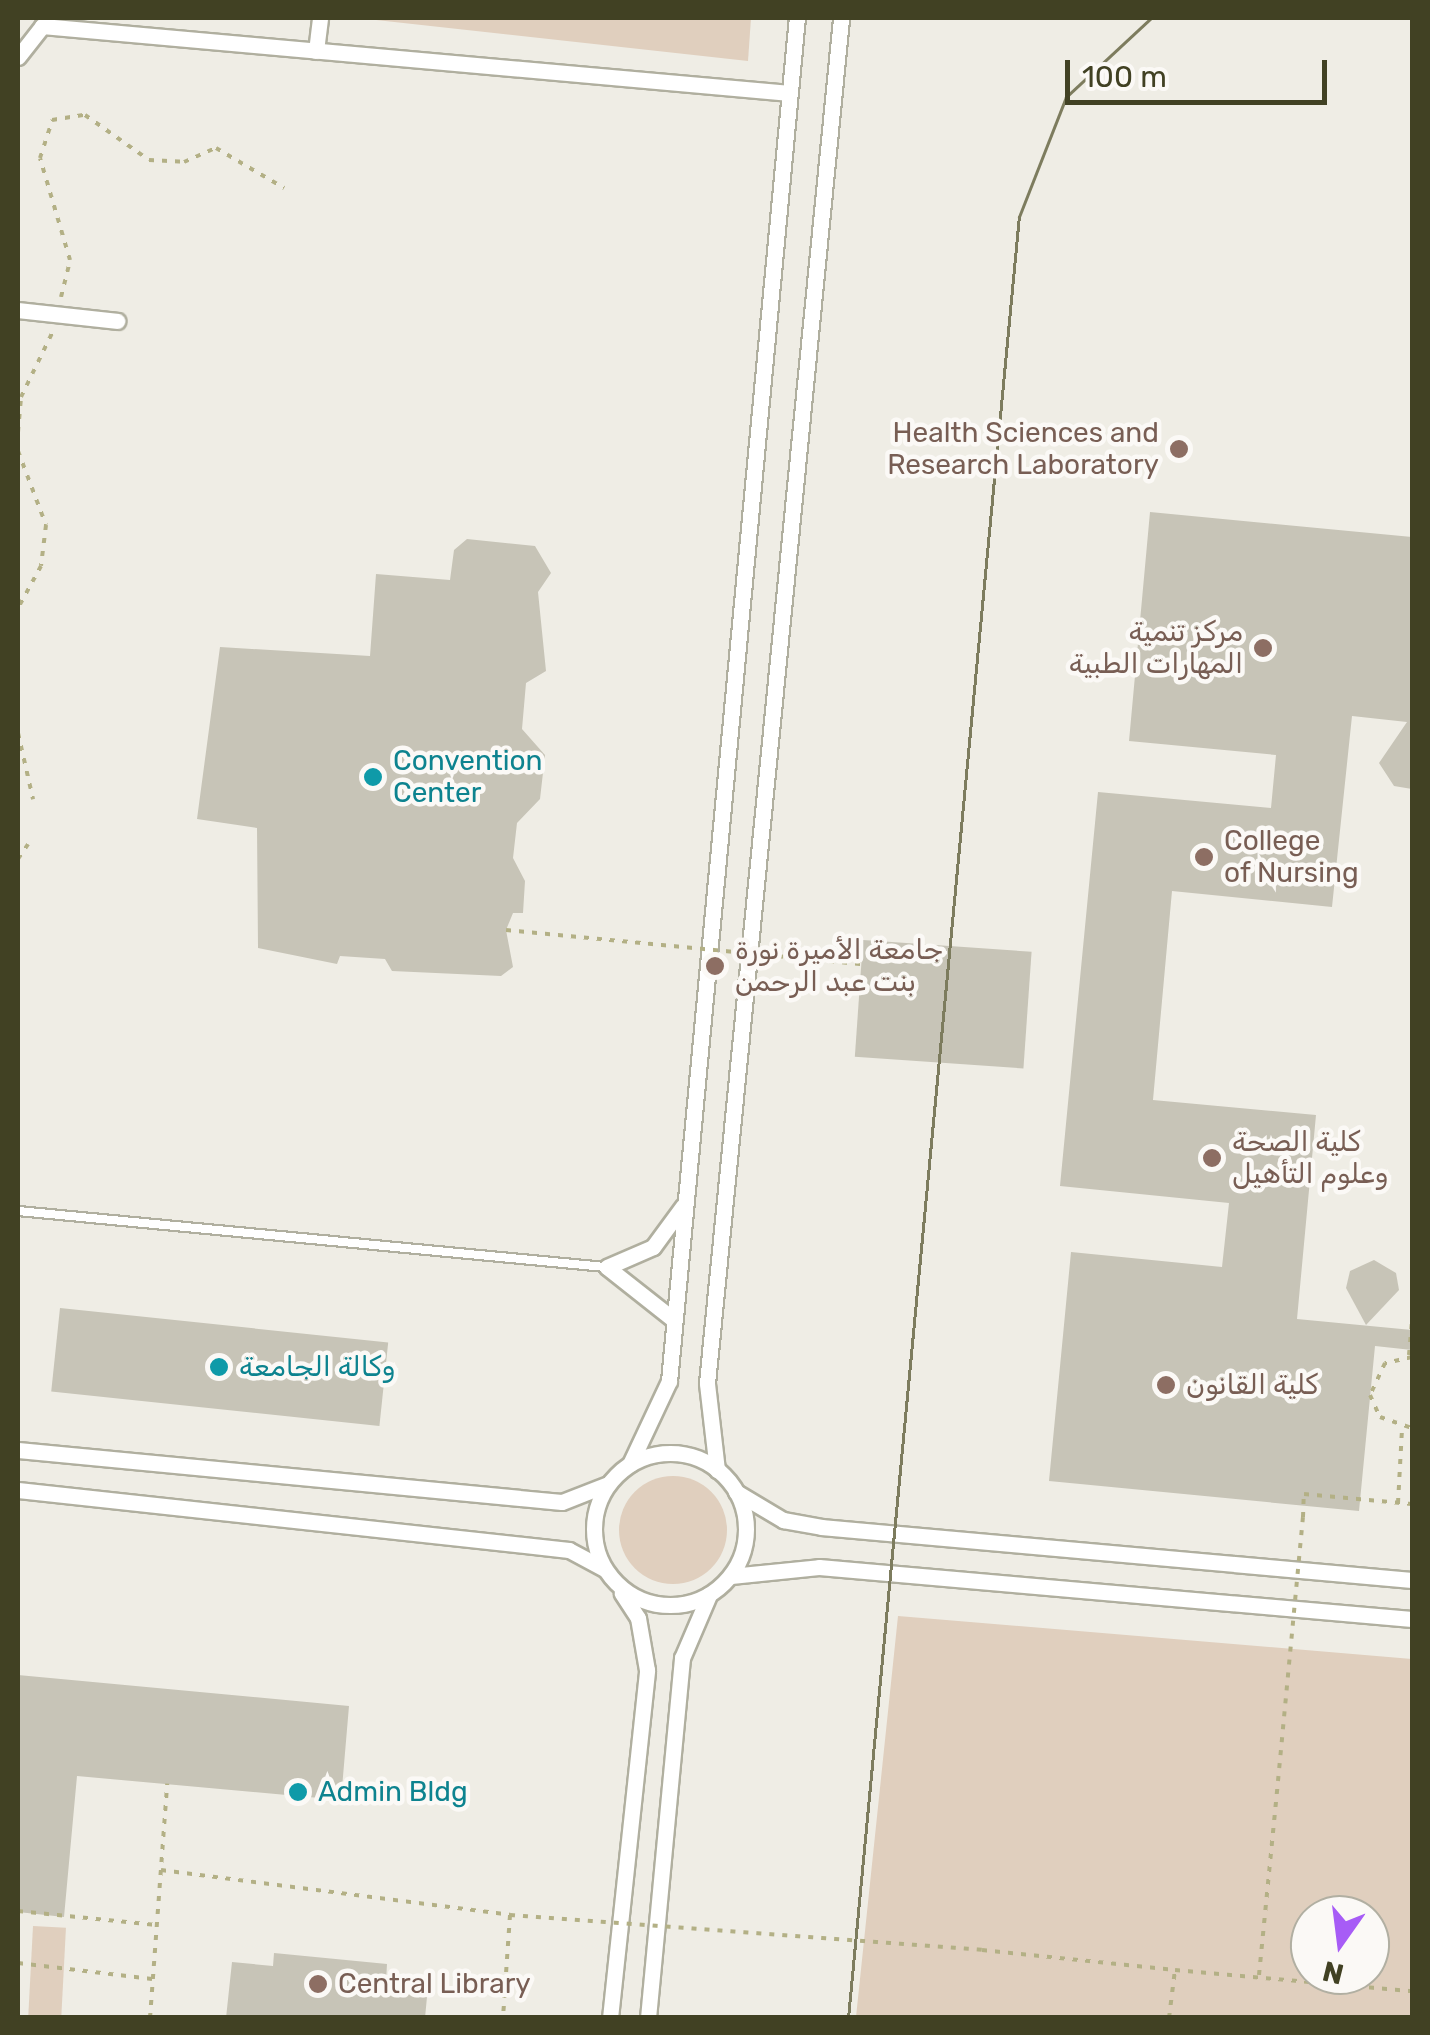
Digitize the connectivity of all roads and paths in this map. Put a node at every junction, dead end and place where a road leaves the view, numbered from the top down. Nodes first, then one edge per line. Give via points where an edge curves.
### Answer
1 (320, 18) edge
2 (797, 18) edge
3 (840, 18) edge
4 (316, 51) junction
5 (18, 56) edge
6 (790, 93) junction
7 (284, 188) dead end
8 (18, 310) edge
9 (57, 314) junction
10 (117, 321) dead end
11 (18, 432) edge
12 (18, 452) edge
13 (18, 608) edge
14 (18, 734) edge
15 (33, 799) dead end
16 (28, 844) dead end
17 (18, 859) edge
18 (506, 930) dead end
19 (862, 964) dead end
20 (686, 1203) junction
21 (18, 1210) edge
22 (607, 1267) junction
23 (674, 1320) junction
24 (1412, 1320) edge
25 (1411, 1357) edge
26 (1402, 1428) junction
27 (1412, 1428) edge
28 (18, 1450) edge
29 (630, 1464) junction
30 (717, 1470) junction
31 (608, 1484) junction
32 (18, 1490) edge
33 (736, 1492) junction
34 (1398, 1503) junction
35 (1412, 1504) edge
36 (609, 1575) junction
37 (730, 1576) junction
38 (1412, 1580) edge
39 (710, 1595) junction
40 (1412, 1620) edge
41 (167, 1784) dead end
42 (161, 1870) junction
43 (18, 1911) edge
44 (510, 1915) junction
45 (156, 1926) junction
46 (18, 1963) edge
47 (1175, 1970) junction
48 (1259, 1976) junction
49 (152, 1980) junction
50 (1412, 1990) edge
51 (150, 2018) edge
52 (503, 2018) edge
53 (610, 2018) edge
54 (648, 2018) edge
55 (1169, 2018) edge

1 - 4 street
2 - 6 street
3 - 30 street via 707,1383
4 - 5 street via 42,26
4 - 6 street
6 - 20 street
7 - 9 path via 216,148 184,162 149,160 86,115 52,120 40,158 70,260
8 - 9 street
9 - 10 street
9 - 11 path via 48,354 21,396
12 - 13 path via 46,525 41,566
14 - 15 path
16 - 17 path
18 - 19 path, bridge
20 - 22 street via 653,1247
20 - 23 street
21 - 22 lane
22 - 23 street
23 - 29 street via 669,1381
24 - 25 path
25 - 26 path via 1385,1362 1370,1395 1380,1417
26 - 27 path
26 - 34 path
28 - 31 street via 562,1502
29 - 30 street via 674,1453
29 - 31 street
30 - 33 street
31 - 36 street via 594,1526
32 - 36 street via 570,1550
33 - 37 street via 746,1535
33 - 38 street via 783,1520 821,1527
34 - 35 path
34 - 48 path, bridge via 1304,1494
36 - 39 street via 659,1605
36 - 53 street via 638,1618 648,1670
37 - 39 street
37 - 40 street via 819,1567
39 - 54 street via 682,1658
41 - 42 path
42 - 44 path
42 - 45 path
43 - 45 path
44 - 47 path, bridge
44 - 52 path
45 - 49 path
46 - 49 path
47 - 48 path
47 - 55 path
48 - 50 path
49 - 51 path

